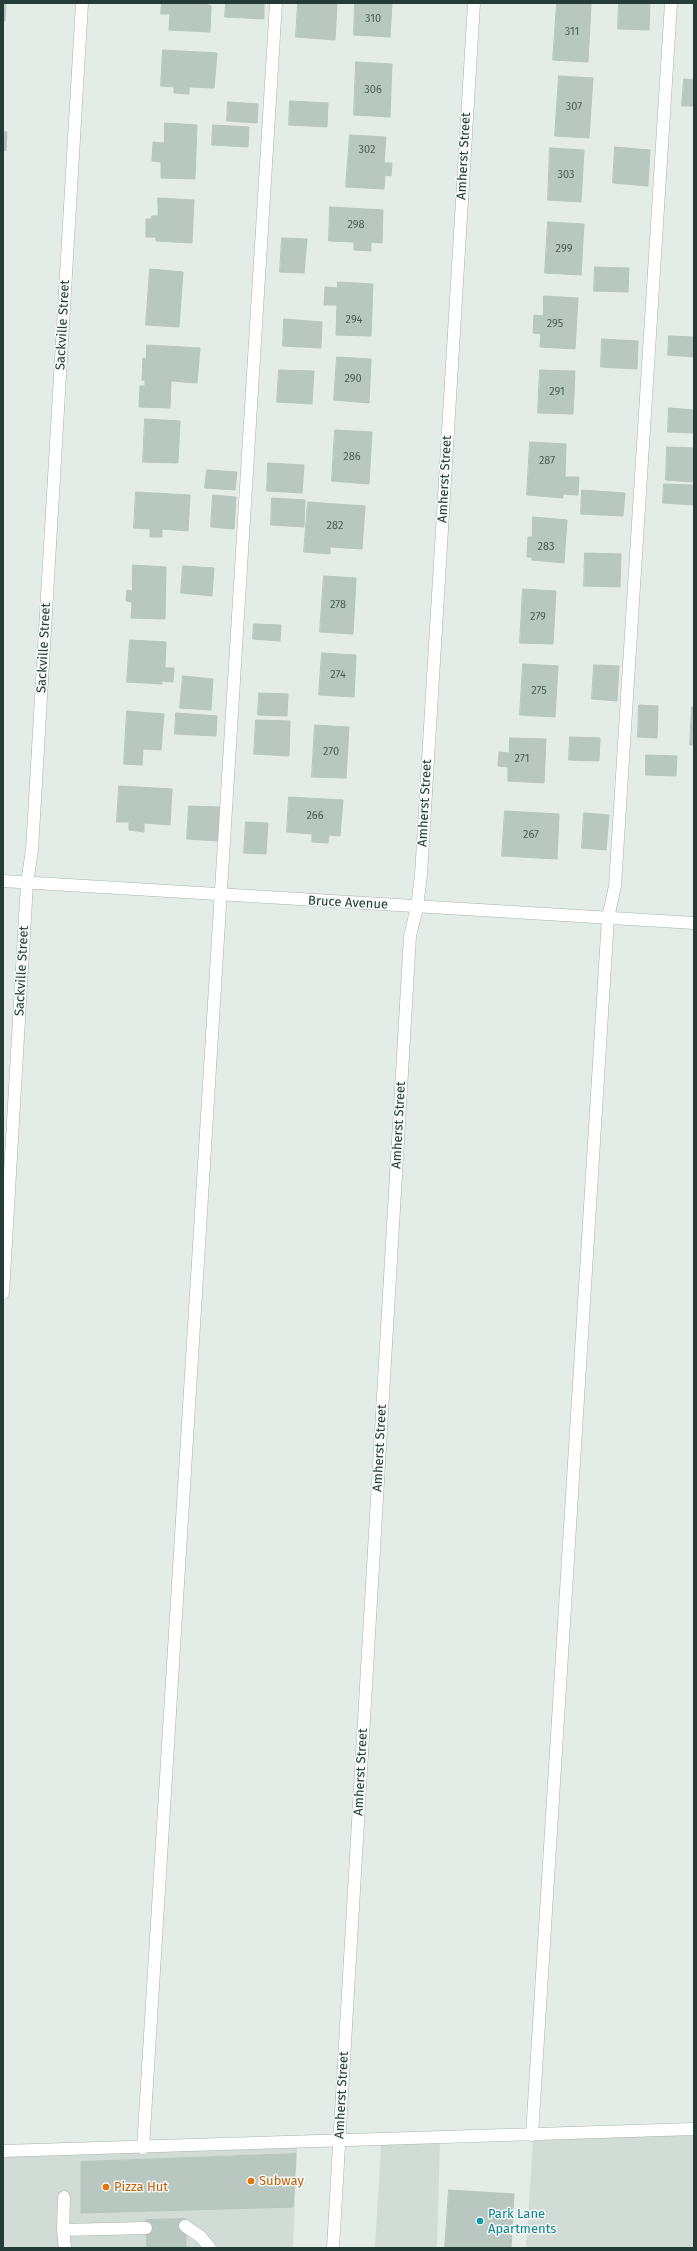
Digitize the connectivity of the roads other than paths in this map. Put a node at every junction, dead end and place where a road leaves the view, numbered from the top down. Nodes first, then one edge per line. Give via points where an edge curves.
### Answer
1 (82, 3) edge
2 (276, 3) edge
3 (474, 3) edge
4 (671, 3) edge
5 (3, 881) edge
6 (27, 883) junction
7 (221, 895) junction
8 (418, 907) junction
9 (608, 918) junction
10 (694, 923) edge
11 (3, 1293) edge
12 (694, 2130) edge
13 (532, 2135) junction
14 (339, 2142) junction
15 (143, 2148) junction
16 (3, 2151) edge
17 (64, 2197) dead end
18 (185, 2226) dead end
19 (146, 2228) dead end
20 (63, 2230) junction
21 (65, 2248) edge
22 (210, 2248) edge
23 (333, 2248) edge

1 - 6 street, Sackville Street via 33,834
2 - 7 street
3 - 8 street, Amherst Street
4 - 9 street via 615,886
5 - 6 street, Bruce Avenue
6 - 7 street, Bruce Avenue
6 - 11 street, Sackville Street
7 - 8 street, Bruce Avenue
7 - 15 street
8 - 9 street, Bruce Avenue
8 - 14 street, Amherst Street via 410,936
9 - 10 street, Bruce Avenue
9 - 13 street
12 - 13 street
13 - 14 street
14 - 15 street
14 - 23 street, Amherst Street
15 - 16 street
17 - 20 street
18 - 22 street via 201,2237
19 - 20 street
20 - 21 street

